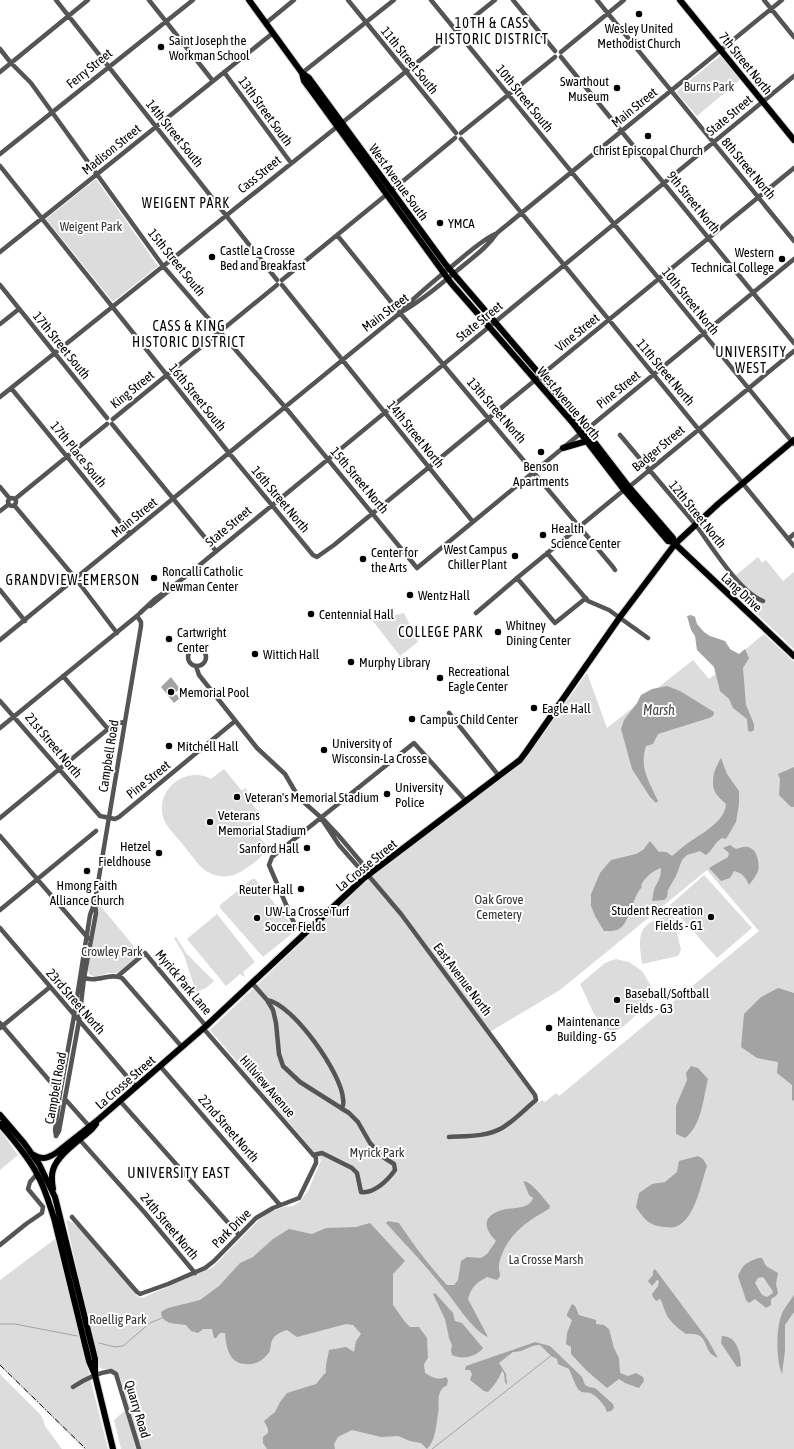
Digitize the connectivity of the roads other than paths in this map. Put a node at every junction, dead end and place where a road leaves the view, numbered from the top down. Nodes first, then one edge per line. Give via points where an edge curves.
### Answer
1 (56, 0) edge
2 (88, 0) edge
3 (149, 0) edge
4 (193, 0) edge
5 (294, 0) edge
6 (348, 0) edge
7 (394, 0) edge
8 (431, 0) edge
9 (495, 0) edge
10 (513, 0) edge
11 (597, 0) edge
12 (624, 0) edge
13 (680, 0) edge
14 (764, 0) edge
15 (782, 0) edge
16 (250, 1) edge
17 (771, 9) junction
18 (608, 13) junction
19 (69, 16) junction
20 (166, 21) junction
21 (366, 22) junction
22 (266, 23) junction
23 (456, 31) junction
24 (273, 33) junction
25 (794, 37) edge
26 (0, 49) edge
27 (721, 50) junction
28 (558, 54) junction
29 (11, 63) junction
30 (109, 67) junction
31 (405, 71) junction
32 (0, 72) edge
33 (224, 72) junction
34 (302, 73) junction
35 (794, 76) edge
36 (213, 81) junction
37 (671, 91) junction
38 (508, 95) junction
39 (763, 102) junction
40 (52, 112) junction
41 (340, 124) junction
42 (157, 127) junction
43 (621, 131) junction
44 (458, 136) junction
45 (794, 140) edge
46 (713, 143) junction
47 (0, 154) edge
48 (291, 163) junction
49 (0, 166) edge
50 (794, 168) edge
51 (571, 172) junction
52 (97, 174) junction
53 (664, 183) junction
54 (389, 193) junction
55 (759, 197) junction
56 (521, 213) junction
57 (226, 215) junction
58 (42, 219) junction
59 (615, 224) junction
60 (337, 235) junction
61 (709, 238) junction
62 (794, 241) edge
63 (0, 252) edge
64 (794, 259) edge
65 (163, 266) junction
66 (564, 266) junction
67 (448, 273) junction
68 (659, 279) junction
69 (280, 282) junction
70 (0, 285) edge
71 (753, 292) junction
72 (112, 306) junction
73 (19, 309) junction
74 (400, 313) junction
75 (609, 320) junction
76 (0, 324) edge
77 (492, 325) junction
78 (220, 331) junction
79 (704, 333) junction
80 (794, 343) edge
81 (794, 351) edge
82 (55, 353) junction
83 (342, 360) junction
84 (443, 365) junction
85 (653, 374) junction
86 (167, 375) junction
87 (538, 378) junction
88 (11, 388) junction
89 (748, 388) junction
90 (0, 397) edge
91 (285, 407) junction
92 (384, 413) junction
93 (110, 418) junction
94 (488, 419) junction
95 (110, 424) junction
96 (699, 429) junction
97 (583, 431) junction
98 (620, 435) dead end
99 (587, 441) junction
100 (793, 442) edge
101 (563, 448) junction
102 (229, 453) junction
103 (67, 456) junction
104 (328, 459) junction
105 (428, 467) junction
106 (649, 470) junction
107 (534, 472) junction
108 (742, 483) junction
109 (0, 487) edge
110 (627, 488) junction
111 (173, 499) junction
112 (12, 502) junction
113 (272, 505) junction
114 (0, 511) edge
115 (372, 513) junction
116 (473, 522) junction
117 (578, 524) junction
118 (694, 524) junction
119 (130, 534) junction
120 (794, 534) edge
121 (788, 539) junction
122 (674, 543) junction
123 (794, 546) edge
124 (216, 551) junction
125 (547, 553) junction
126 (316, 557) joint
127 (417, 568) joint
128 (615, 570) dead end
129 (517, 578) junction
130 (76, 579) junction
131 (0, 590) edge
132 (586, 598) junction
133 (763, 601) dead end
134 (476, 613) dead end
135 (138, 615) junction
136 (620, 617) junction
137 (25, 621) junction
138 (117, 633) junction
139 (648, 638) dead end
140 (0, 640) edge
141 (794, 656) edge
142 (196, 666) dead end
143 (63, 676) junction
144 (0, 700) edge
145 (449, 713) dead end
146 (14, 716) junction
147 (235, 721) junction
148 (125, 722) junction
149 (0, 728) edge
150 (108, 729) junction
151 (59, 770) junction
152 (499, 776) junction
153 (466, 801) junction
154 (0, 818) edge
155 (109, 818) junction
156 (321, 818) junction
157 (96, 831) dead end
158 (0, 836) edge
159 (368, 875) junction
160 (37, 880) junction
161 (95, 901) junction
162 (0, 910) edge
163 (0, 928) edge
164 (304, 934) junction
165 (86, 937) junction
166 (91, 942) junction
167 (82, 976) junction
168 (118, 976) junction
169 (252, 983) junction
170 (50, 987) junction
171 (267, 1000) junction
172 (74, 1016) junction
173 (79, 1021) junction
174 (1, 1025) edge
175 (205, 1027) junction
176 (182, 1047) junction
177 (160, 1066) junction
178 (136, 1087) junction
179 (60, 1093) junction
180 (65, 1099) junction
181 (120, 1101) junction
182 (342, 1108) junction
183 (0, 1115) edge
184 (99, 1119) junction
185 (0, 1124) edge
186 (89, 1126) junction
187 (449, 1137) dead end
188 (80, 1140) junction
189 (32, 1154) junction
190 (315, 1156) junction
191 (57, 1157) junction
192 (41, 1171) junction
193 (55, 1197) junction
194 (280, 1205) junction
195 (72, 1217) dead end
196 (239, 1235) junction
197 (0, 1245) edge
198 (194, 1273) junction
199 (95, 1375) junction
200 (73, 1387) dead end
201 (113, 1449) edge
202 (139, 1449) edge

1 - 19 street, 14th Street South
2 - 19 street
3 - 20 street
4 - 20 street, Ferry Street
5 - 22 street
6 - 21 street, 11th Street South
7 - 21 street
8 - 23 street, 10th Street South
9 - 23 street, Cass Street
10 - 28 street, 9th Street North
11 - 18 street, 8th Street North
12 - 18 street, King Street
13 - 27 main road, 7th Street North
14 - 17 street
15 - 17 street, Main Street
16 - 22 main road, West Avenue South
17 - 25 street
17 - 27 street, Main Street
18 - 28 street, King Street
18 - 37 street, 8th Street North
19 - 29 street
19 - 30 street, 14th Street South
20 - 30 street, Ferry Street
20 - 36 street
21 - 31 street, 11th Street South
21 - 34 street
22 - 24 main road, West Avenue South
23 - 31 street, Cass Street
23 - 38 street, 10th Street South
24 - 33 street, Madison Street
24 - 34 main road, West Avenue South
26 - 29 street, 15th Street South
27 - 37 street, Main Street
27 - 39 main road, 7th Street North
28 - 38 street, King Street
28 - 43 street, 9th Street North
29 - 32 street
29 - 40 street, 15th Street South via 31,83
30 - 40 street, Ferry Street
30 - 42 street, 14th Street South
31 - 41 street, Cass Street
31 - 44 street, 11th Street South
33 - 36 street, Madison Street
33 - 48 street, 13th Street South
34 - 41 main road, West Avenue South via 309,78
35 - 39 street, State Street
36 - 42 street, Madison Street
37 - 43 street, Main Street
37 - 46 street, 8th Street North
38 - 44 street, King Street
38 - 51 street, 10th Street South
39 - 45 main road, 7th Street North
39 - 46 street, State Street
40 - 47 street, Ferry Street
40 - 52 street, 15th Street South
41 - 48 street, Cass Street
41 - 54 main road, West Avenue South
42 - 52 street, Madison Street
42 - 57 street, 14th Street South
43 - 51 street, Main Street
43 - 53 street, 9th Street North
44 - 54 street, King Street
44 - 56 street, 11th Street South
46 - 53 street, State Street
46 - 55 street, 8th Street North
48 - 57 street, Cass Street
49 - 58 street, 16th Street South
50 - 55 street, Vine Street
51 - 56 street, Main Street
51 - 59 street, 10th Street North
52 - 58 street, Madison Street
52 - 65 street, 15th Street South
53 - 59 street, State Street
53 - 61 street, 9th Street North
54 - 60 street, King Street
54 - 67 main road, West Avenue South
55 - 61 street, Vine Street
55 - 62 street, 8th Street North
56 - 66 street, 11th Street North
56 - 67 street, Main Street
57 - 65 street, Cass Street
57 - 69 street, 14th Street South
58 - 63 street, Madison Street
58 - 72 street, 16th Street South
59 - 66 street, State Street
59 - 68 street, 10th Street North
60 - 69 street, King Street
60 - 74 street
61 - 68 street, Vine Street
61 - 71 street, 9th Street North
64 - 71 street, Pine Street
65 - 72 street, Cass Street
65 - 78 street, 15th Street South
66 - 75 street, 11th Street North
66 - 77 street, State Street
67 - 74 street, Main Street via 410,302
67 - 77 main road, West Avenue North
68 - 75 street, Vine Street
68 - 79 street, 10th Street North
69 - 78 street, King Street
69 - 83 street, 14th Street South
70 - 73 street, 17th Street South
71 - 79 street, Pine Street
71 - 80 street, 9th Street North
72 - 82 street, Cass Street
72 - 86 street, 16th Street South
73 - 76 street
73 - 82 street, 17th Street South
74 - 83 street, Main Street
74 - 84 street, 13th Street North
75 - 85 street, 11th Street North
75 - 87 street, Vine Street
77 - 84 street, State Street
77 - 87 main road, West Avenue North
78 - 86 street, King Street
78 - 91 street, 15th Street South
79 - 85 street, Pine Street
79 - 89 street, 10th Street North
81 - 89 street, Badger Street
82 - 88 street, Cass Street
82 - 93 street, 17th Street South
83 - 91 street, Main Street
83 - 92 street, 14th Street North
84 - 92 street, State Street
84 - 94 street, 13th Street North
85 - 96 street, 11th Street North
85 - 97 street, Pine Street
86 - 93 street, King Street
86 - 102 street, 16th Street South
87 - 94 street, Vine Street
87 - 97 main road, West Avenue North
88 - 90 street, Cass Street
88 - 103 street, 17th Place South
89 - 96 street, Badger Street
89 - 100 street, 10th Street North
91 - 102 street, Main Street
91 - 104 street, 15th Street North
92 - 104 street, State Street
92 - 105 street, 14th Street North
93 - 95 street via 114,422
94 - 105 street, Vine Street
94 - 107 street, 13th Street North
95 - 103 street, King Street
95 - 111 street
96 - 106 street, Badger Street
96 - 108 street, 11th Street North
97 - 99 main road, West Avenue North
97 - 101 street, Pine Street
97 - 110 main road, West Avenue North
98 - 106 street, 12th Street North
99 - 101 main road
99 - 110 main road, West Avenue North
100 - 108 main road
101 - 107 street, Pine Street
102 - 111 street, Main Street
102 - 113 street, 16th Street North
103 - 112 street, King Street
103 - 119 street, 17th Place South
104 - 113 street, State Street
104 - 115 street, 15th Street North
105 - 115 street, Vine Street
105 - 116 street, 14th Street North
106 - 110 street, Badger Street
106 - 118 street, 12th Street North
107 - 116 street, Pine Street
107 - 117 street, 13th Street North
108 - 118 main road, La Crosse Street
108 - 121 street, 11th Street North
109 - 112 street
110 - 117 street, Badger Street
110 - 122 main road, West Avenue North via 668,541
111 - 119 street, Main Street
111 - 124 street
112 - 114 street, King Street
112 - 130 street
113 - 124 street, State Street
113 - 126 street, 16th Street North
115 - 126 street, Vine Street
115 - 127 street, 15th Street North
116 - 127 street, Pine Street
117 - 125 street, Badger Street
117 - 128 street, 13th Street North
118 - 122 main road, La Crosse Street
118 - 133 street, 12th Street North via 736,578 755,597
119 - 130 street, Main Street
120 - 121 street
121 - 123 street, 11th Street North
122 - 136 main road, La Crosse Street
122 - 141 main road, Lang Drive
124 - 135 street, State Street
125 - 129 street, Badger Street
125 - 132 street
129 - 132 street via 555,623
129 - 134 street, Badger Street
130 - 137 street, Main Street
130 - 138 street
131 - 137 street
132 - 136 street
135 - 138 street, State Street
135 - 148 street, Campbell Road via 141,626
136 - 139 street
136 - 152 main road, La Crosse Street via 520,760
137 - 140 street, Main Street
138 - 143 street, State Street
142 - 147 street, East Avenue North via 199,675
143 - 146 street, State Street
143 - 150 street
144 - 146 street, 21st Street North
145 - 152 street
146 - 149 street, State Street
146 - 151 street, 21st Street North
147 - 155 street, Pine Street via 119,817
147 - 156 street, East Avenue North via 257,748 285,774 299,798
148 - 150 street
148 - 155 street, Campbell Road
150 - 151 street
151 - 154 street
151 - 155 street, 21st Street North via 100,816
152 - 153 main road, La Crosse Street
153 - 156 street via 414,742
153 - 159 main road, La Crosse Street
155 - 161 street, Campbell Road
156 - 159 street, East Avenue North via 361,862
156 - 164 street via 272,857 269,865 294,923
157 - 160 street
158 - 160 street
159 - 164 main road, La Crosse Street
159 - 187 street, East Avenue North via 401,914 536,1095 536,1100 497,1130 477,1135
160 - 162 street
160 - 165 street
161 - 165 street, Campbell Road via 91,908
161 - 166 street, Campbell Road via 96,913
163 - 170 street, 23rd Street North
164 - 169 main road, La Crosse Street
165 - 166 street
165 - 167 street, Campbell Road
166 - 167 street, Campbell Road
167 - 168 street via 92,980
167 - 172 street, Campbell Road
167 - 173 street, Campbell Road
168 - 175 street, Myrick Park Lane via 145,953
168 - 176 street
169 - 171 street
169 - 175 main road, La Crosse Street
170 - 172 street, 23rd Street North
170 - 174 street
171 - 182 street via 276,1002 285,1009 315,1042 341,1089 344,1099
171 - 182 street via 275,1017 279,1054 283,1066 300,1082
172 - 173 street, 23rd Street North
172 - 179 street, Campbell Road
173 - 178 street, 23rd Street North
173 - 180 street, Campbell Road
174 - 179 street
175 - 176 main road, La Crosse Street
175 - 190 street, Hillview Avenue
176 - 177 main road, La Crosse Street
177 - 178 main road, La Crosse Street
177 - 194 street, 22nd Street North
178 - 181 main road, La Crosse Street
179 - 180 street
179 - 180 street, Campbell Road via 56,1136
180 - 186 street
181 - 184 main road, La Crosse Street
181 - 196 street
182 - 190 street via 355,1118 370,1143 394,1164 395,1170 375,1190 361,1192 352,1168 322,1153
183 - 189 main road
184 - 186 main road, La Crosse Street
184 - 188 main road
185 - 192 main road
186 - 191 main road, La Crosse Street via 67,1144
188 - 191 main road
188 - 198 street, 24th Street North
189 - 191 main road via 42,1159
189 - 192 main road
190 - 194 street, Park Drive via 316,1163 299,1198
191 - 192 main road
191 - 193 main road via 52,1171
192 - 193 main road
192 - 197 street via 30,1182 28,1188 43,1207 42,1213
192 - 199 main road via 89,1362
193 - 199 main road via 95,1359
194 - 196 street, Park Drive via 256,1218
195 - 198 street, Park Drive via 140,1294
196 - 198 street, Park Drive via 210,1265
199 - 200 street, Quarry Road
199 - 201 main road
199 - 202 street, Quarry Road via 111,1371 116,1374

